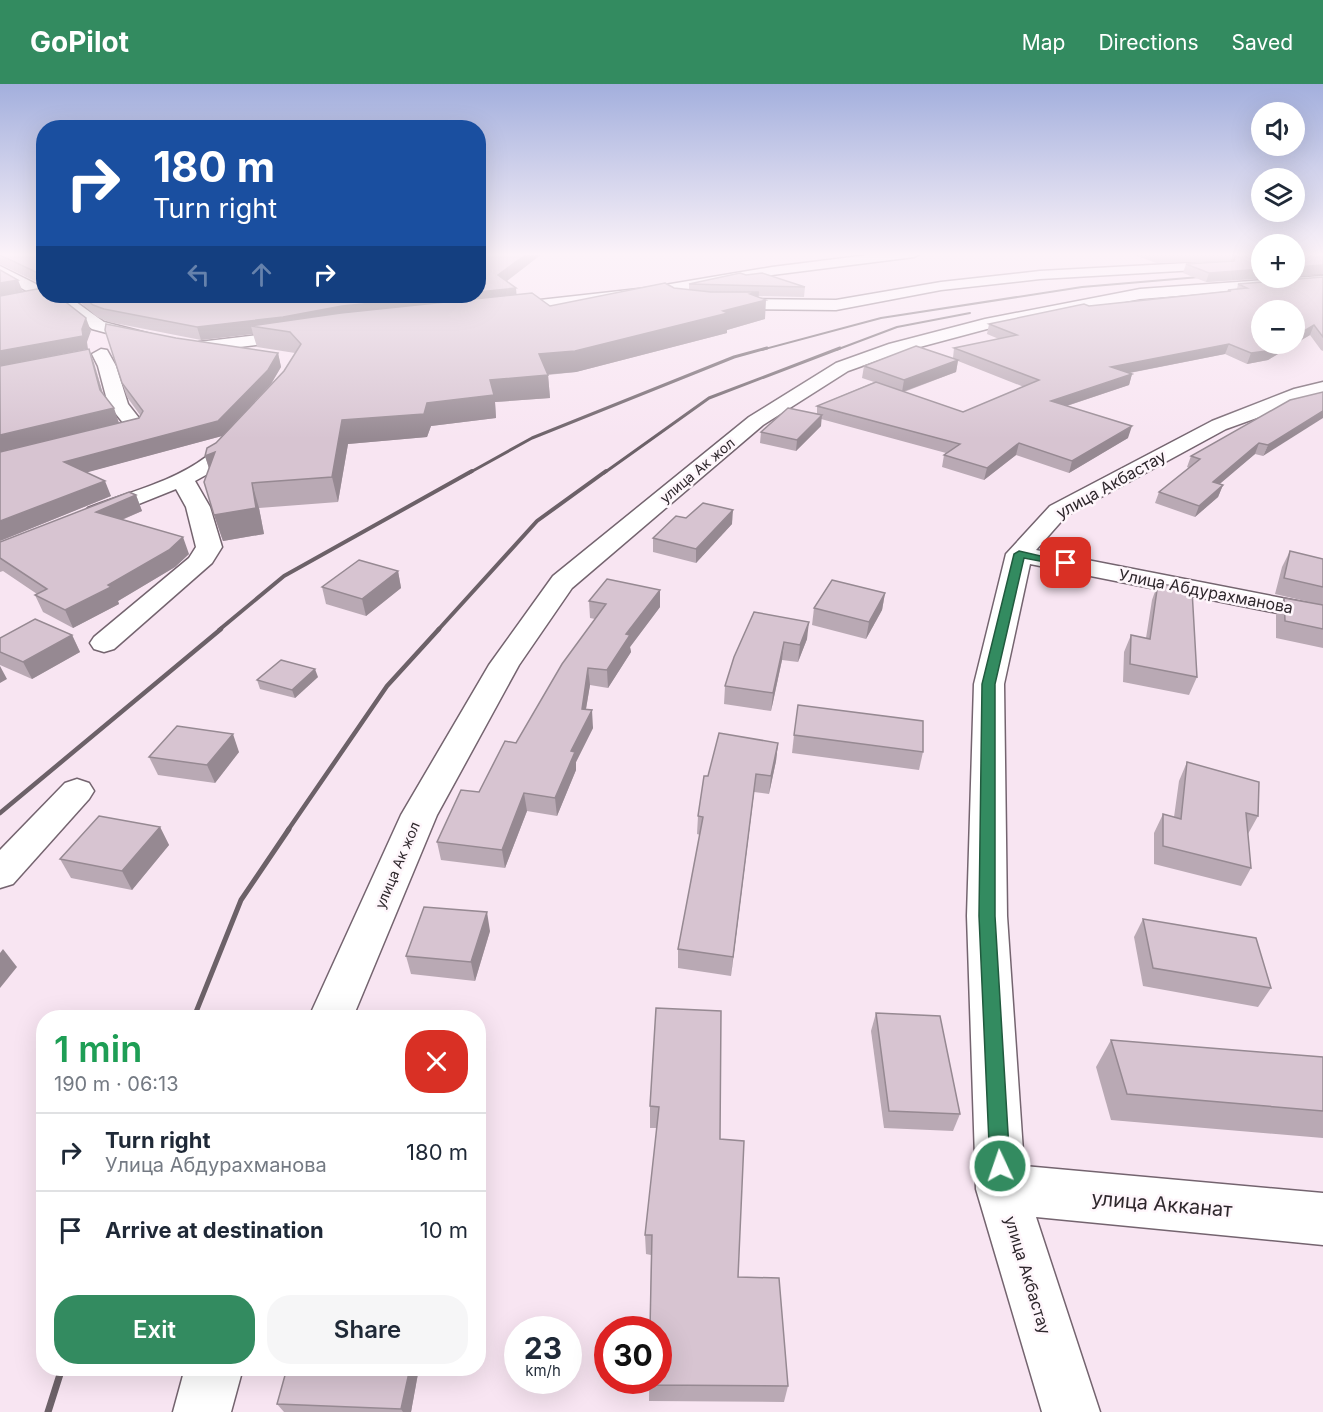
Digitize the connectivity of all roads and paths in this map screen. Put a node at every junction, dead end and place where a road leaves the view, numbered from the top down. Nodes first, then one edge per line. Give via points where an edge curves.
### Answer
1 (82, 315) edge
2 (1032, 315) edge
3 (103, 328) junction
4 (321, 331) edge
5 (181, 344) junction
6 (100, 354) junction
7 (281, 358) dead end
8 (78, 359) edge
9 (1323, 388) edge
10 (254, 416) edge
11 (88, 440) edge
12 (182, 479) junction
13 (82, 519) edge
14 (1019, 554) junction
15 (1323, 614) edge
16 (104, 643) dead end
17 (77, 791) dead end
18 (0, 874) edge
19 (334, 1010) edge
20 (1001, 1189) junction
21 (1323, 1219) edge
22 (212, 1376) edge
23 (202, 1412) edge
24 (1071, 1412) edge

1 - 3 street
2 - 19 street, улица Ак жол via 895,348 842,367 756,421 562,582 504,665 418,815
3 - 5 street
3 - 6 street via 98,344
4 - 5 street
5 - 7 street
6 - 8 street
6 - 11 street via 109,364 119,404 136,427
9 - 14 street, улица Акбастау via 1219,425 1058,511
10 - 12 street via 214,461
12 - 13 street
12 - 16 street via 198,507 209,547 199,563
14 - 15 street, Улица Абдурахманова
14 - 20 street, улица Акбастау via 989,684 987,916
17 - 18 street
20 - 21 street, улица Акканат
20 - 24 street, улица Акбастау
22 - 23 street

